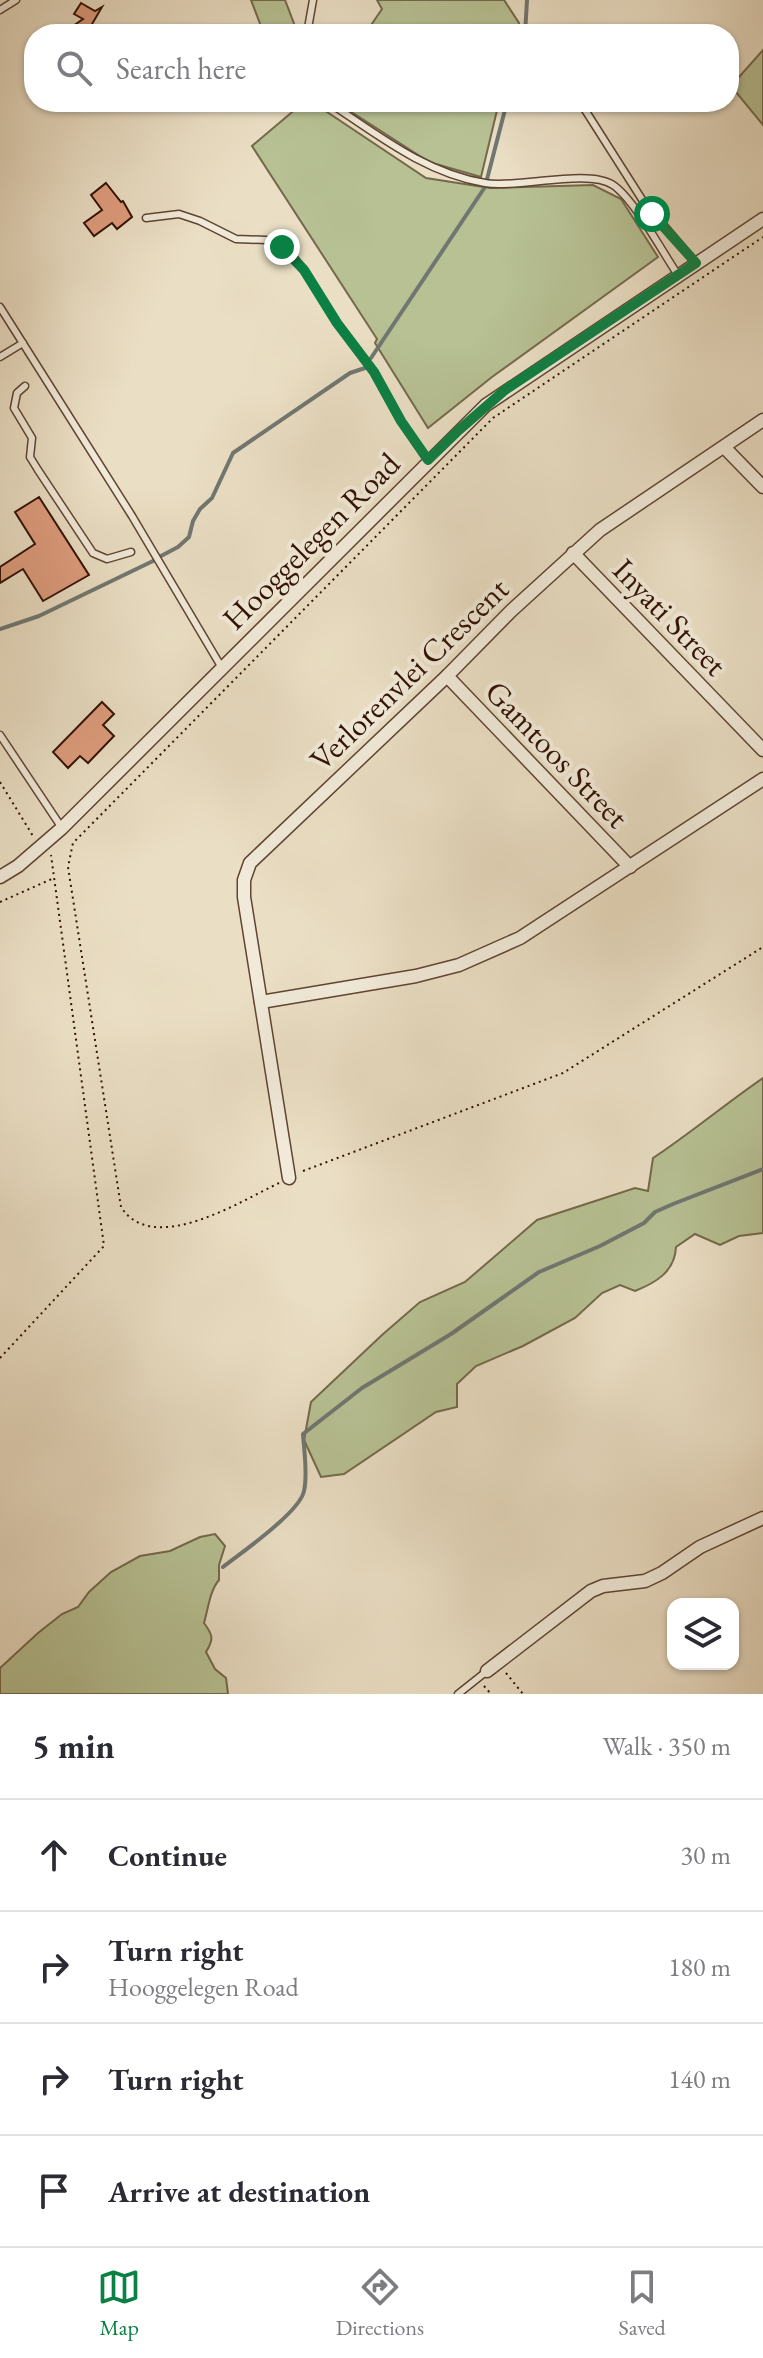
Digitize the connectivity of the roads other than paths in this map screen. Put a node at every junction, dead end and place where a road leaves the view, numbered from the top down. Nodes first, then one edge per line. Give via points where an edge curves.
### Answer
1 (16, 0) edge
2 (313, 0) edge
3 (0, 10) edge
4 (309, 24) edge
5 (343, 112) edge
6 (586, 112) edge
7 (146, 218) dead end
8 (763, 219) edge
9 (696, 263) junction
10 (678, 275) junction
11 (0, 307) edge
12 (23, 343) junction
13 (0, 357) edge
14 (25, 386) dead end
15 (763, 420) edge
16 (724, 447) junction
17 (428, 460) junction
18 (763, 487) edge
19 (131, 552) dead end
20 (573, 553) junction
21 (222, 668) junction
22 (447, 676) junction
23 (0, 735) edge
24 (763, 750) edge
25 (763, 779) edge
26 (62, 828) junction
27 (630, 867) junction
28 (0, 877) edge
29 (261, 1002) junction
30 (289, 1178) road end
31 (763, 1518) edge
32 (487, 1671) joint
33 (458, 1694) edge

1 - 3 lane
2 - 4 lane
5 - 10 lane via 427,166 479,182 607,182 623,193
6 - 9 lane via 652,214
7 - 17 lane via 179,214 236,239 266,240 289,252
8 - 9 street, Hooggelegen Road
9 - 10 street, Hooggelegen Road
10 - 17 street, Hooggelegen Road via 505,390
11 - 12 lane
12 - 13 lane
12 - 21 lane
14 - 19 lane via 17,393 14,408 32,438 30,457 55,497 93,553 107,559
15 - 16 street, Verlorenvlei Crescent
16 - 18 street
16 - 20 street, Verlorenvlei Crescent
17 - 21 street, Hooggelegen Road
20 - 22 street, Verlorenvlei Crescent
20 - 24 street, Inyati Street
21 - 26 street, Hooggelegen Road
22 - 27 street, Gamtoos Street
22 - 29 street, Verlorenvlei Crescent via 250,863 244,897
23 - 26 lane
25 - 27 street
26 - 28 street, Hooggelegen Road
27 - 29 street via 520,938 459,965
29 - 30 street, Verlorenvlei Crescent
31 - 32 street via 700,1547 645,1581 591,1591
32 - 33 lane

